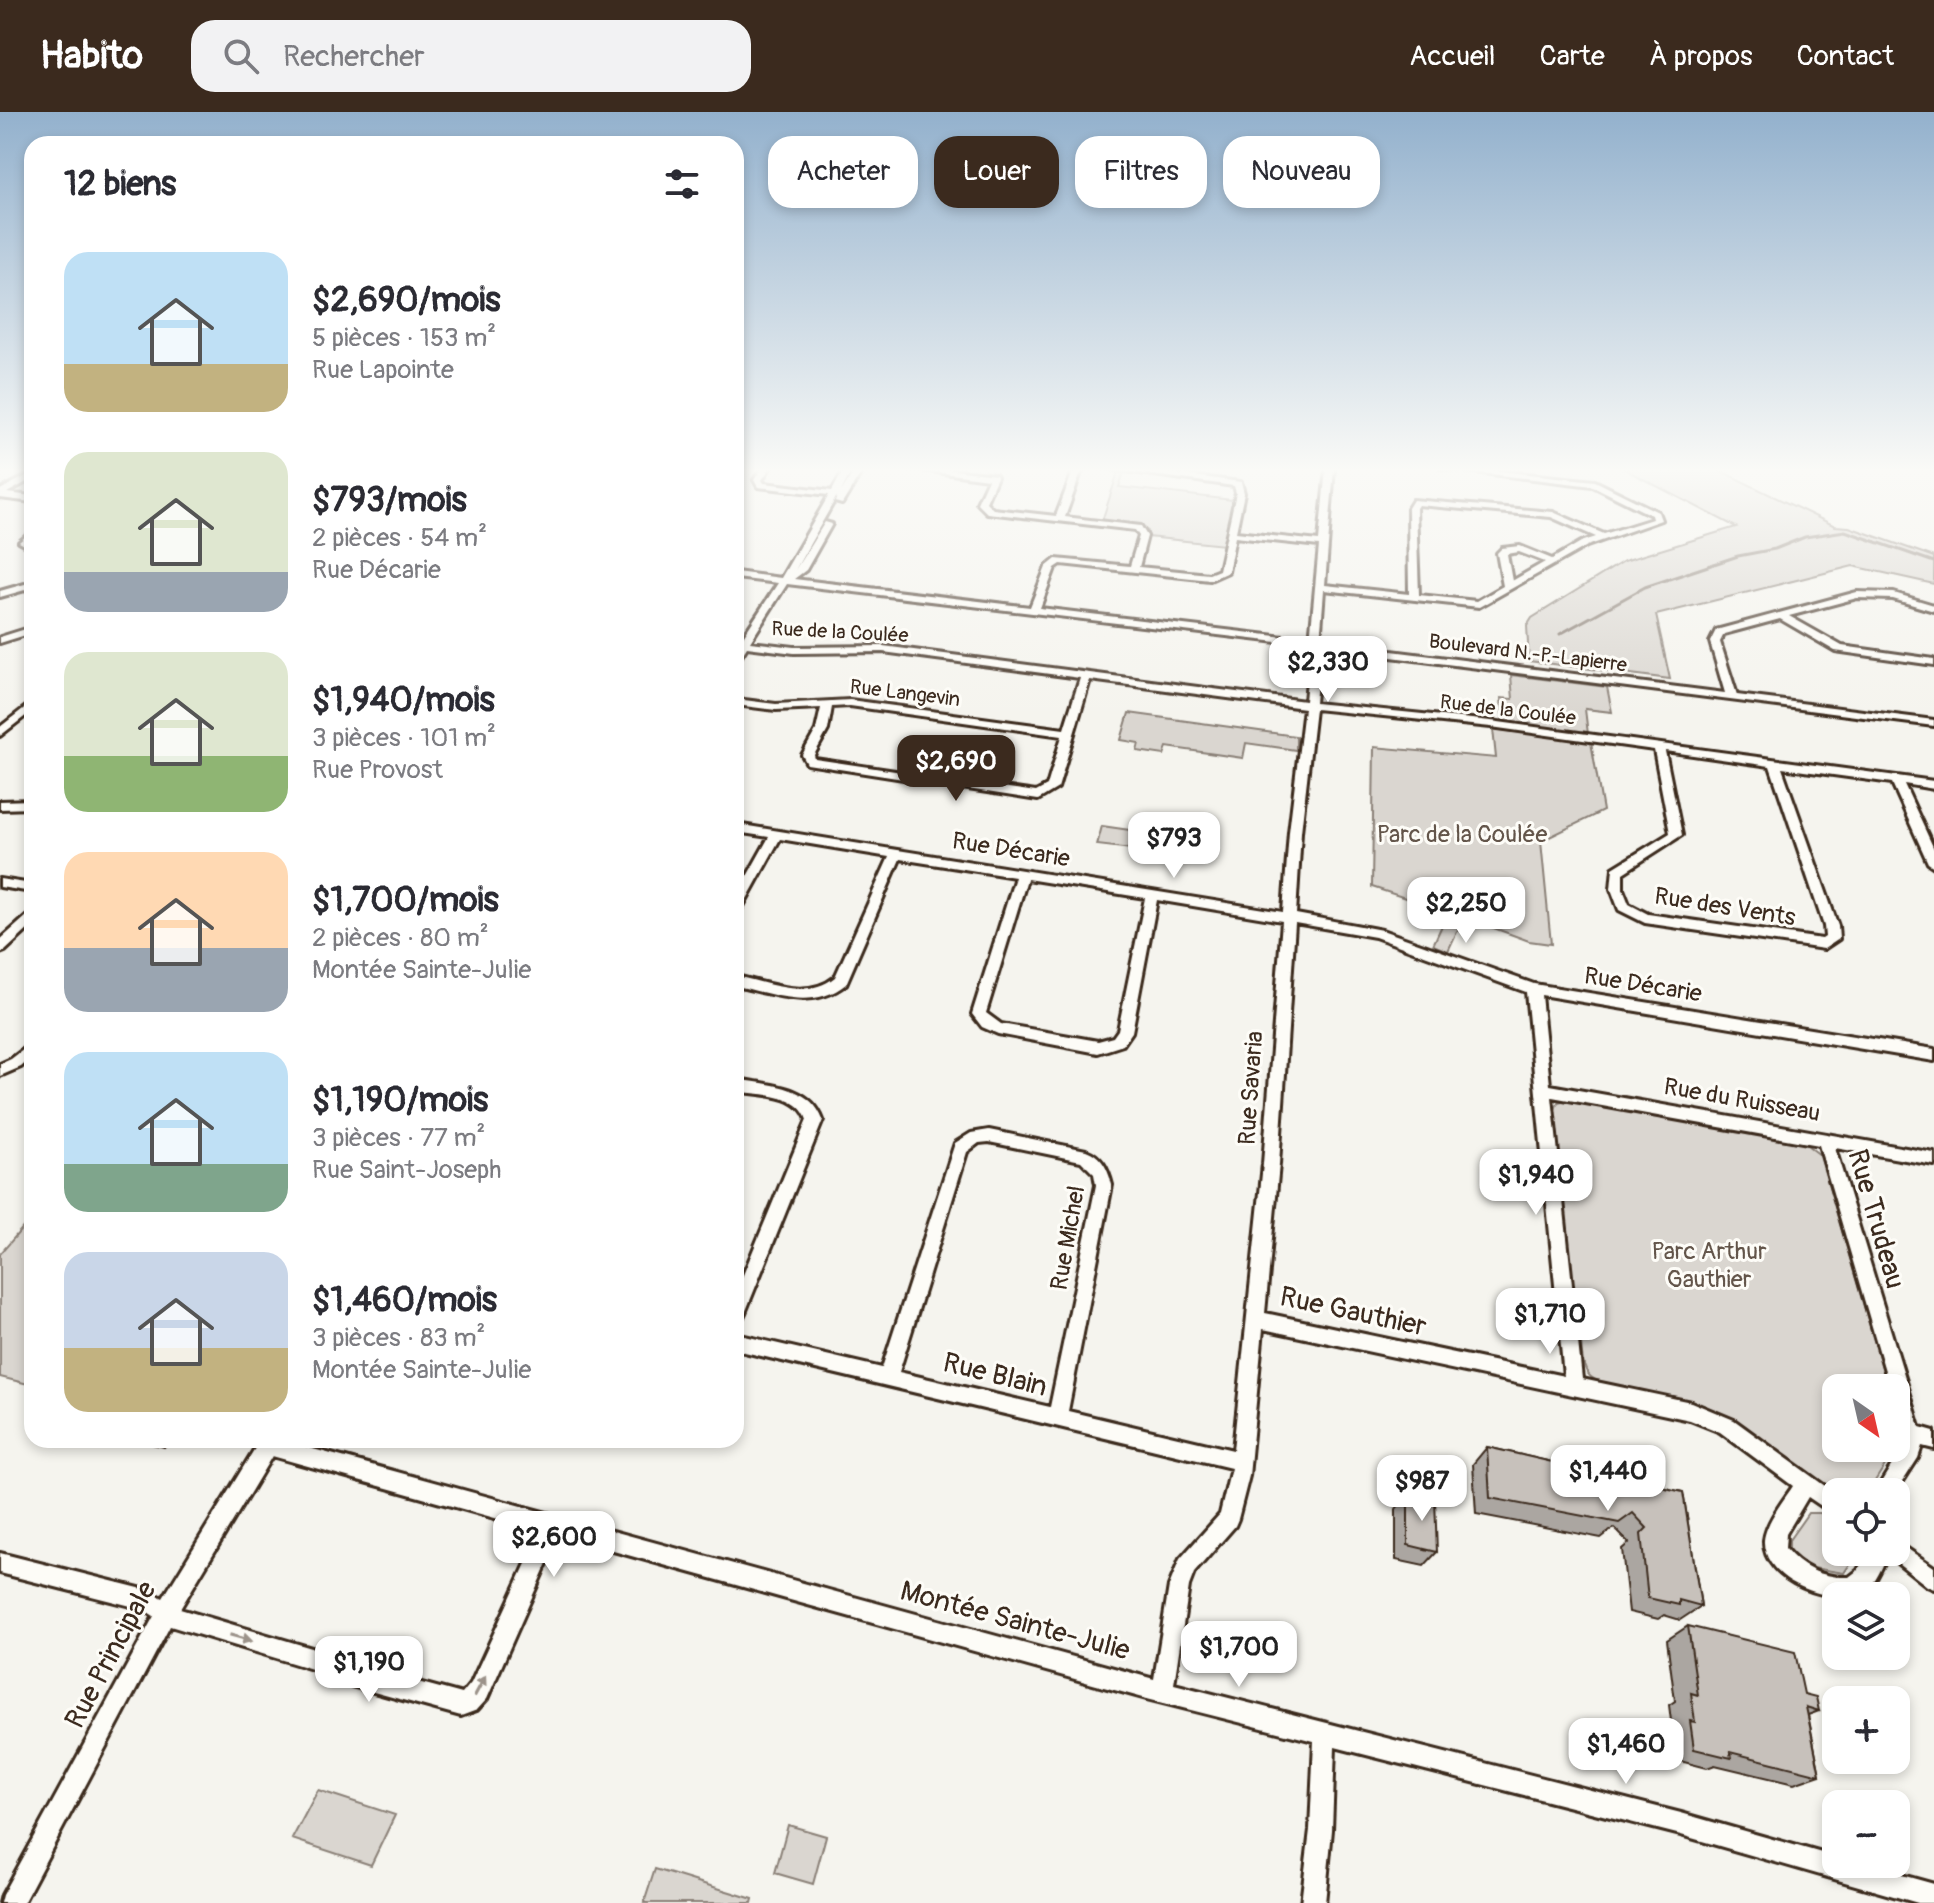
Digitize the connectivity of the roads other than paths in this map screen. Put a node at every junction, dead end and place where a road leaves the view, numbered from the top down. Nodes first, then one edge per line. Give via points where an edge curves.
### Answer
1 (804, 552) edge
2 (1139, 552) edge
3 (1227, 552) edge
4 (1322, 552) edge
5 (1413, 552) edge
6 (1503, 552) edge
7 (1526, 552) edge
8 (1571, 552) edge
9 (1552, 562) junction
10 (1134, 568) junction
11 (744, 573) edge
12 (788, 578) junction
13 (24, 587) edge
14 (1320, 587) junction
15 (1508, 588) junction
16 (0, 594) edge
17 (1414, 598) junction
18 (1034, 608) junction
19 (1934, 608) edge
20 (1780, 615) junction
21 (24, 632) edge
22 (744, 638) edge
23 (0, 640) edge
24 (1315, 641) junction
25 (744, 644) edge
26 (1934, 662) edge
27 (1086, 676) junction
28 (1731, 694) junction
29 (744, 703) edge
30 (827, 704) junction
31 (1310, 705) junction
32 (24, 712) edge
33 (1934, 720) edge
34 (0, 733) edge
35 (1068, 733) junction
36 (1659, 747) junction
37 (1775, 764) junction
38 (1896, 779) junction
39 (1934, 785) edge
40 (24, 804) edge
41 (0, 805) edge
42 (744, 829) edge
43 (776, 835) junction
44 (896, 854) junction
45 (1932, 855) edge
46 (1022, 874) junction
47 (0, 883) edge
48 (24, 887) edge
49 (744, 893) edge
50 (1152, 895) junction
51 (1290, 918) junction
52 (24, 926) edge
53 (0, 948) edge
54 (744, 982) edge
55 (1533, 989) junction
56 (1934, 1055) edge
57 (24, 1056) edge
58 (0, 1070) edge
59 (744, 1087) edge
60 (1542, 1089) junction
61 (1825, 1139) junction
62 (1934, 1159) edge
63 (744, 1293) edge
64 (1256, 1319) junction
65 (744, 1344) edge
66 (888, 1377) junction
67 (1574, 1387) junction
68 (1057, 1418) junction
69 (1913, 1435) junction
70 (1934, 1440) edge
71 (267, 1448) edge
72 (288, 1448) edge
73 (1241, 1461) junction
74 (1894, 1478) edge
75 (1806, 1484) junction
76 (1822, 1496) edge
77 (554, 1524) junction
78 (1910, 1561) edge
79 (0, 1563) edge
80 (1870, 1566) edge
81 (1934, 1579) edge
82 (168, 1612) junction
83 (1162, 1692) junction
84 (1325, 1734) junction
85 (1934, 1896) edge
86 (10, 1903) edge
87 (1313, 1903) edge

1 - 12 street
2 - 10 street
3 - 10 street via 1218,576
4 - 14 street, Rue Savaria
5 - 17 street
6 - 15 street
7 - 9 street
8 - 9 street
9 - 15 street
10 - 18 street via 1057,562
11 - 12 street, Boulevard N.-P.-Lapierre
12 - 18 street, Boulevard N.-P.-Lapierre
12 - 22 street
13 - 16 street
14 - 17 street
14 - 24 street, Rue Savaria
15 - 17 street via 1475,604
18 - 24 street, Boulevard N.-P.-Lapierre
19 - 20 street via 1865,594
20 - 26 street via 1842,650
20 - 28 street via 1716,635
21 - 23 street
24 - 28 street, Boulevard N.-P.-Lapierre
24 - 31 street, Rue Savaria
25 - 27 street, Rue de la Coulée via 794,650 877,648
27 - 31 street, Rue de la Coulée
27 - 35 street
28 - 33 street, Boulevard N.-P.-Lapierre
29 - 30 street, Rue Langevin
30 - 35 street, Rue Langevin
30 - 35 street via 824,725 808,755 811,762 1034,796 1052,788
31 - 36 street, Rue de la Coulée
31 - 51 street, Rue Savaria
32 - 34 street
36 - 37 street, Rue de la Coulée
36 - 37 street, Rue des Vents via 1676,835 1617,871 1624,907 1645,918 1824,944 1832,939 1831,926
37 - 38 street, Rue de la Coulée
38 - 39 street, Rue de la Coulée
38 - 45 street
40 - 41 street
42 - 43 street, Rue Décarie
43 - 44 street, Rue Décarie
43 - 49 street
44 - 46 street, Rue Décarie
44 - 54 street via 841,980 831,990 809,994
46 - 50 street, Rue Décarie
46 - 50 street via 979,1014 998,1029 1092,1046 1112,1044 1125,1032
47 - 48 street
50 - 51 street, Rue Décarie
51 - 55 street, Rue Décarie via 1372,931
51 - 64 street, Rue Savaria
52 - 53 street
55 - 56 street, Rue Décarie
55 - 60 street
57 - 58 street
59 - 63 street via 801,1099 812,1108 815,1120
60 - 61 street, Rue du Ruisseau
60 - 67 street
61 - 62 street, Rue du Ruisseau
61 - 69 street, Rue Trudeau
64 - 67 street, Rue Gauthier
64 - 73 street, Rue Savaria
65 - 66 street, Rue Blain
66 - 68 street, Rue Blain
66 - 68 street, Rue Michel via 964,1143 989,1136 1077,1153 1097,1165 1104,1185
67 - 75 street, Rue Gauthier via 1711,1418
68 - 73 street, Rue Blain
69 - 70 street
69 - 74 street via 1911,1451
71 - 82 street, Rue Principale
72 - 77 street, Montée Sainte-Julie
73 - 83 street, Rue Savaria via 1228,1519 1187,1566 1179,1586
75 - 76 street, Rue Gauthier
75 - 80 street via 1775,1535 1777,1554 1788,1570 1850,1587
82 -> 77 street via 329,1668 465,1704 479,1691
77 - 83 street, Montée Sainte-Julie
78 - 81 street
79 - 82 street via 147,1600
82 - 86 street, Rue Principale
83 - 84 street, Montée Sainte-Julie
84 - 85 street, Montée Sainte-Julie via 1681,1824
84 - 87 street

